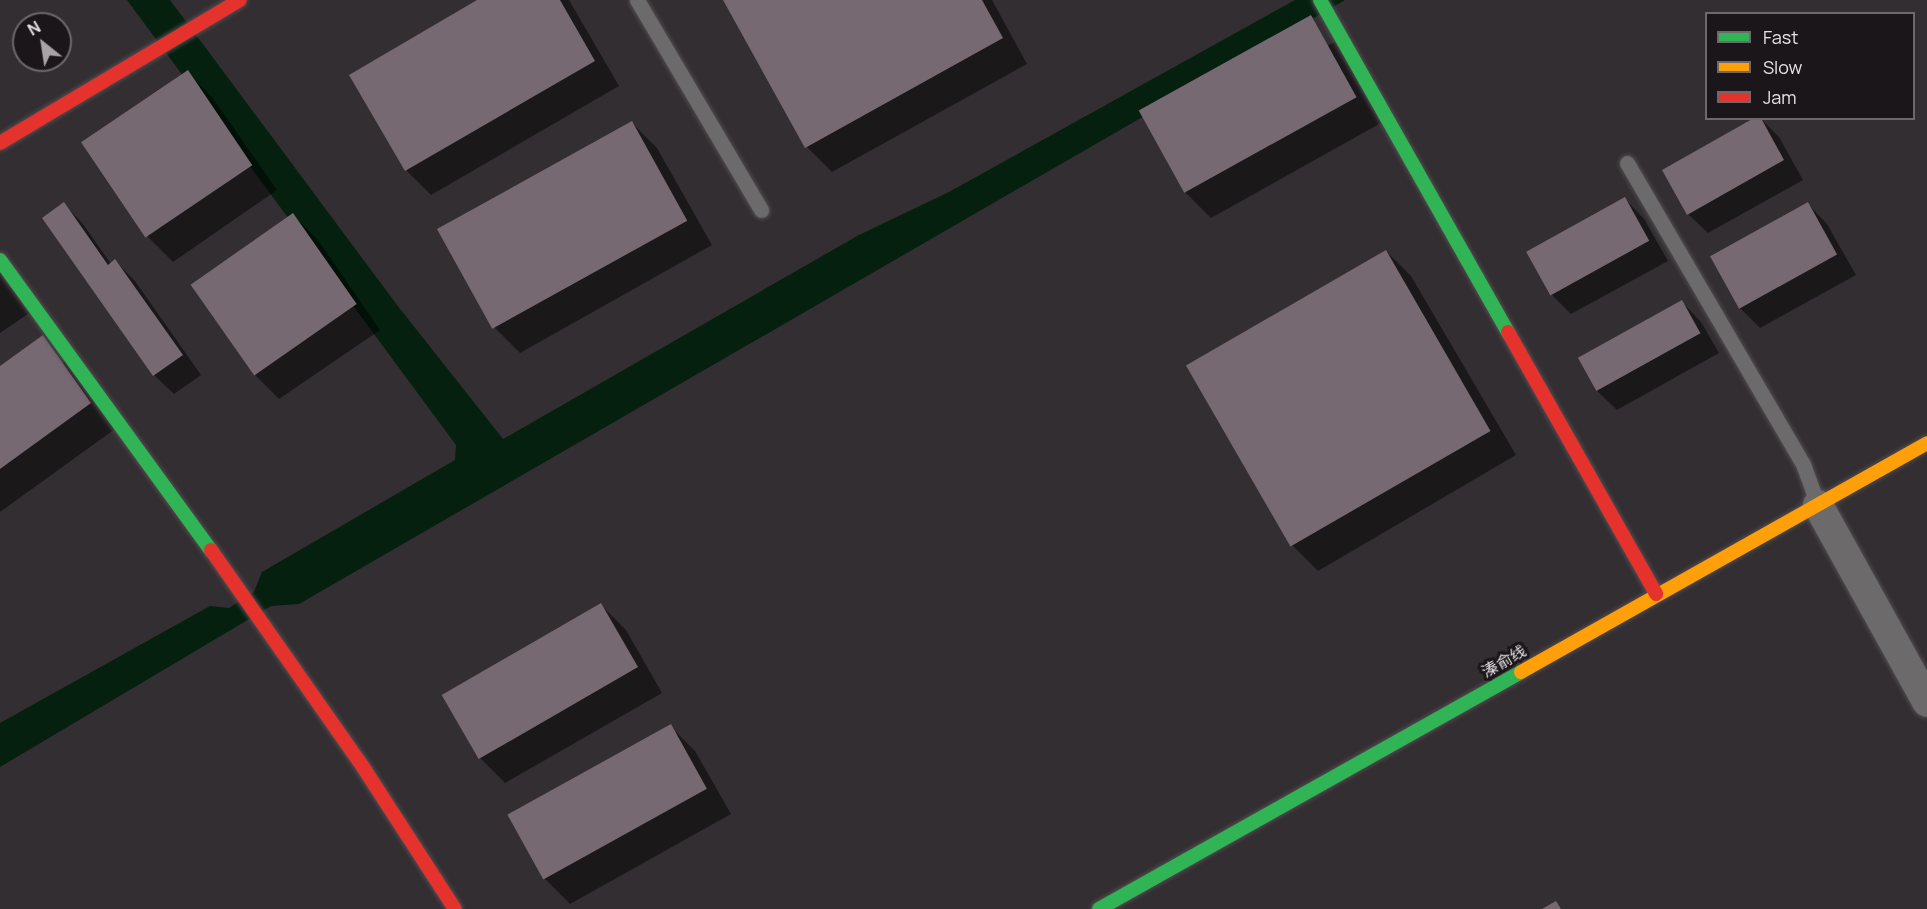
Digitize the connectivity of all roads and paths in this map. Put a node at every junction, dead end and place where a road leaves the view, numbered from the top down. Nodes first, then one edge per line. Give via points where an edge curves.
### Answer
1 (240, 0) edge
2 (637, 0) edge
3 (1320, 0) edge
4 (0, 143) edge
5 (1627, 163) dead end
6 (761, 210) dead end
7 (0, 260) edge
8 (1927, 443) edge
9 (1818, 505) junction
10 (1656, 594) junction
11 (1927, 702) edge
12 (455, 909) edge
13 (1099, 909) edge

1 - 4 street
2 - 6 lane
3 - 10 street
5 - 9 lane via 1803,464
7 - 12 street via 248,602
8 - 9 street, 溱俞线
9 - 10 street, 溱俞线
9 - 11 street
10 - 13 street, 溱俞线

